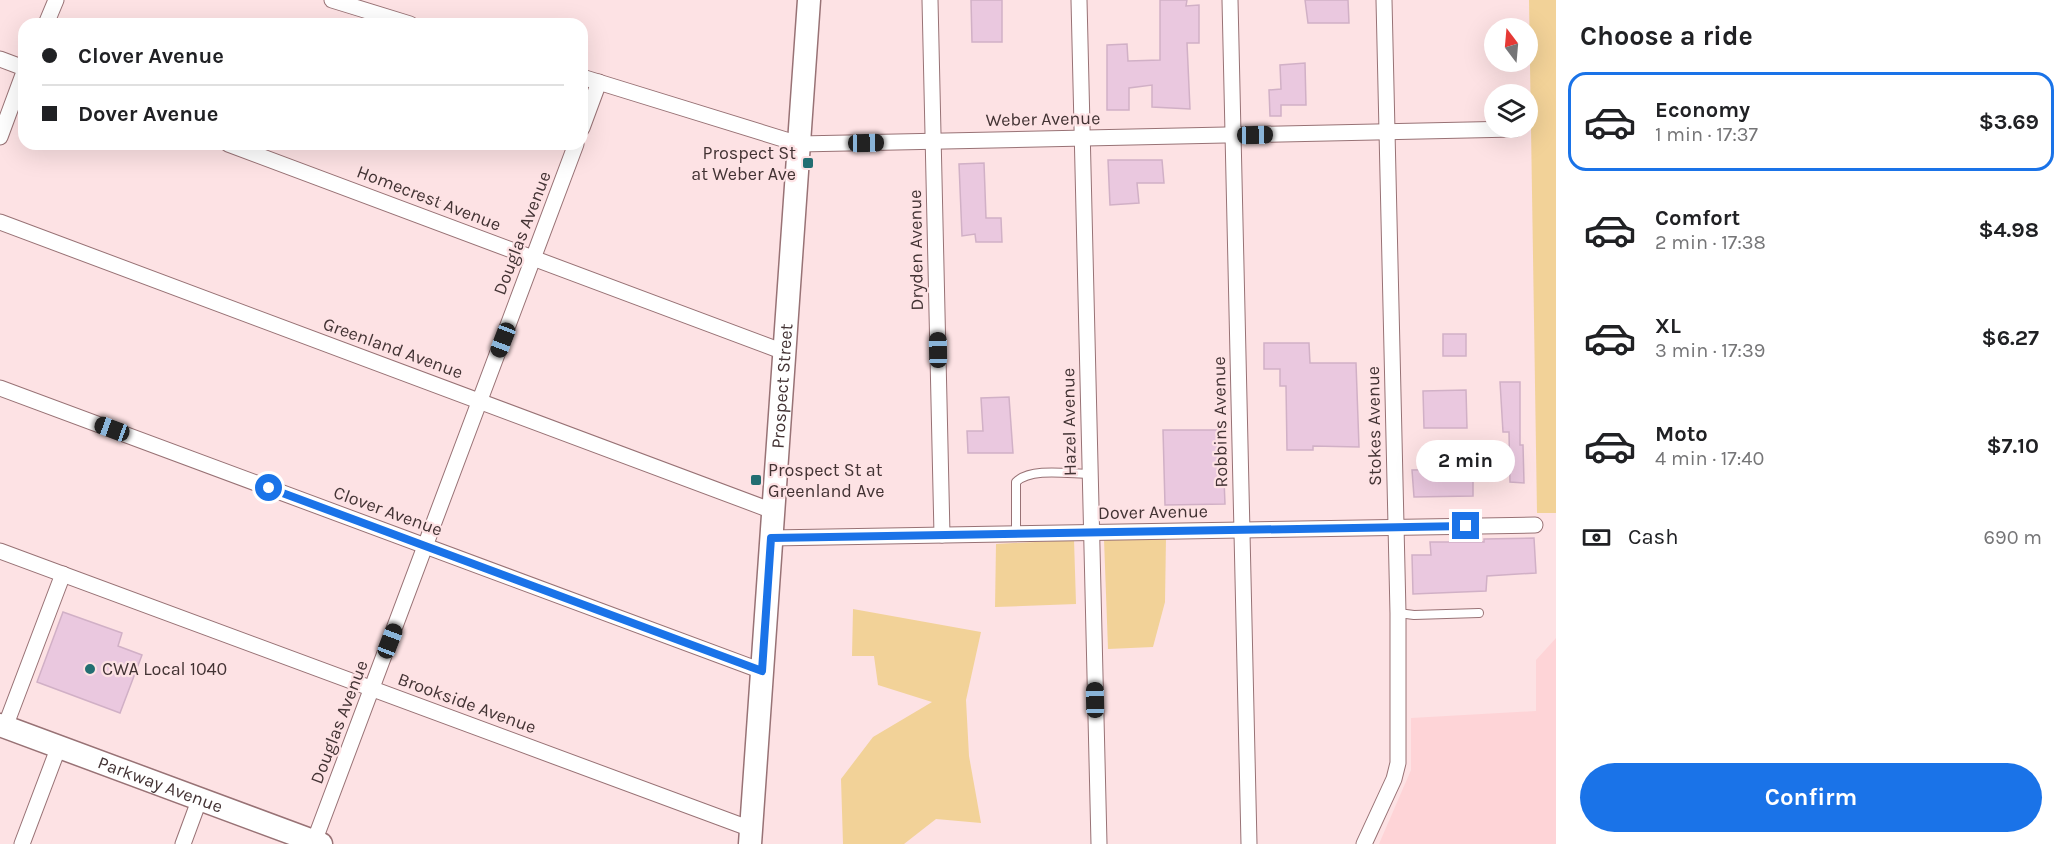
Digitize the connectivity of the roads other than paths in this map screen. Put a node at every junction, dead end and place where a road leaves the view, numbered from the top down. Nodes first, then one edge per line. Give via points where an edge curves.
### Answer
1 (57, 0) edge
2 (332, 0) edge
3 (808, 0) edge
4 (930, 0) edge
5 (1079, 0) edge
6 (1230, 0) edge
7 (1384, 0) edge
8 (368, 5) edge
9 (49, 18) edge
10 (397, 18) edge
11 (0, 59) edge
12 (18, 66) edge
13 (588, 79) edge
14 (599, 82) junction
15 (18, 88) edge
16 (588, 112) edge
17 (1484, 130) edge
18 (1387, 132) junction
19 (1233, 135) junction
20 (0, 137) edge
21 (1082, 138) junction
22 (933, 141) junction
23 (798, 144) junction
24 (244, 150) edge
25 (574, 150) edge
26 (0, 222) edge
27 (533, 258) junction
28 (784, 352) junction
29 (0, 388) edge
30 (480, 401) junction
31 (1090, 474) junction
32 (773, 511) junction
33 (1534, 525) dead end
34 (1396, 528) junction
35 (1242, 530) junction
36 (1091, 533) junction
37 (1016, 534) junction
38 (942, 535) junction
39 (771, 538) junction
40 (426, 546) junction
41 (0, 551) edge
42 (63, 574) junction
43 (1398, 613) junction
44 (1479, 613) dead end
45 (762, 671) junction
46 (372, 689) junction
47 (2, 726) edge
48 (59, 746) junction
49 (200, 798) junction
50 (751, 837) edge
51 (318, 843) edge
52 (22, 844) edge
53 (183, 844) edge
54 (1099, 844) edge
55 (1249, 844) edge
56 (1364, 844) edge

1 - 9 street
2 - 8 street
3 - 23 street, Prospect Street
4 - 22 street, Dryden Avenue
5 - 21 street, Hazel Avenue
6 - 19 street, Robbins Avenue
7 - 18 street, Stokes Avenue
8 - 10 street
11 - 12 street
13 - 14 street, Weber Avenue
14 - 16 street
14 - 23 street, Weber Avenue
15 - 20 street
17 - 18 street, Weber Avenue
18 - 19 street, Weber Avenue
18 - 34 street, Stokes Avenue
19 - 21 street, Weber Avenue
19 - 35 street, Robbins Avenue
21 - 22 street, Weber Avenue
21 - 31 street, Hazel Avenue
22 - 23 street, Weber Avenue
22 - 38 street, Dryden Avenue
23 - 28 street, Prospect Street
24 - 27 street, Homecrest Avenue
25 - 27 street, Douglas Avenue
26 - 30 street, Greenland Avenue
27 - 28 street, Homecrest Avenue
27 - 30 street, Douglas Avenue
28 - 32 street, Prospect Street
29 - 40 street, Clover Avenue
30 - 32 street, Greenland Avenue
30 - 40 street, Douglas Avenue
31 - 36 street, Hazel Avenue
31 - 37 lane via 1023,475 1016,482
32 - 39 street, Prospect Street
33 - 34 street, Dover Avenue
34 - 35 street, Dover Avenue
34 - 43 street, Stokes Avenue
35 - 36 street, Dover Avenue
35 - 55 street, Robbins Avenue
36 - 37 street, Dover Avenue
36 - 54 street, Hazel Avenue
37 - 38 street, Dover Avenue
38 - 39 street, Dover Avenue
39 - 45 street, Prospect Street
40 - 45 street, Clover Avenue
40 - 46 street, Douglas Avenue
41 - 42 street, Brookside Avenue
42 - 46 street, Brookside Avenue
42 - 47 street
43 - 44 lane
43 - 56 street, Stokes Avenue via 1398,763
45 - 50 street, Prospect Street
46 - 50 street, Brookside Avenue
46 - 51 street, Douglas Avenue
47 - 48 street, Parkway Avenue
48 - 49 street, Parkway Avenue
48 - 52 street
49 - 51 street, Parkway Avenue
49 - 53 street

